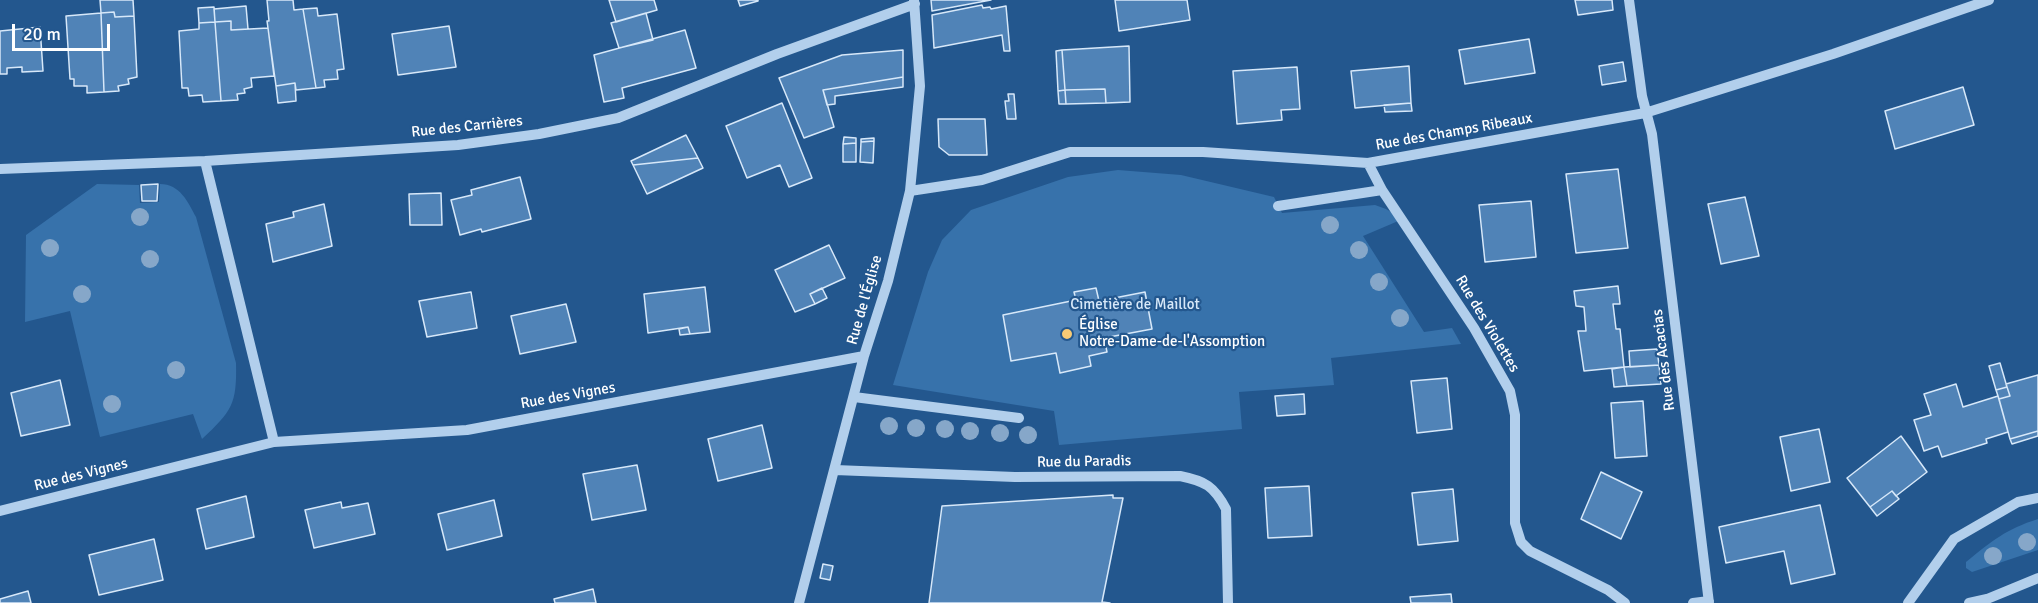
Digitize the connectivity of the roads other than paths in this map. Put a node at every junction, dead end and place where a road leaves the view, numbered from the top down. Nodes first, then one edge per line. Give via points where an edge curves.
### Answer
1 (1629, 0) edge
2 (1989, 0) edge
3 (915, 2) edge
4 (1645, 113) junction
5 (205, 161) junction
6 (1368, 163) junction
7 (0, 169) edge
8 (1382, 190) junction
9 (910, 191) junction
10 (1278, 206) dead end
11 (864, 356) junction
12 (854, 397) junction
13 (1019, 418) dead end
14 (274, 442) junction
15 (835, 470) junction
16 (2038, 498) edge
17 (0, 512) edge
18 (2038, 578) edge
19 (1988, 601) edge
20 (1709, 602) edge
21 (799, 603) edge
22 (1228, 603) edge
23 (1625, 603) edge
24 (1693, 603) edge
25 (1908, 603) edge
26 (1969, 603) edge

1 - 4 street, Rue des Acacias
2 - 4 street, Rue des Champs Ribeaux
3 - 5 street, Rue des Carrières via 618,118 458,145
3 - 9 street, Rue de l'Église via 920,86
4 - 6 street, Rue des Champs Ribeaux
4 - 20 street, Rue des Acacias via 1652,134
5 - 7 street, Rue des Carrières
5 - 14 street
6 - 8 street, Rue des Violettes
6 - 9 street, Rue des Champs Ribeaux via 1203,152 1070,152 982,180
8 - 10 street
8 - 23 street, Rue des Violettes via 1474,328 1510,391 1515,414 1515,523 1521,542 1530,551 1608,590
9 - 11 street, Rue de l'Église
11 - 12 street, Rue de l'Église
11 - 14 street, Rue des Vignes via 466,430
12 - 13 street
12 - 15 street, Rue de l'Église
14 - 17 street, Rue des Vignes
15 - 21 street, Rue de l'Église
15 - 22 street, Rue du Paradis via 1196,479 1208,484 1226,509
16 - 25 street via 2018,502 1954,539
18 - 19 street
19 - 26 street
20 - 24 street

